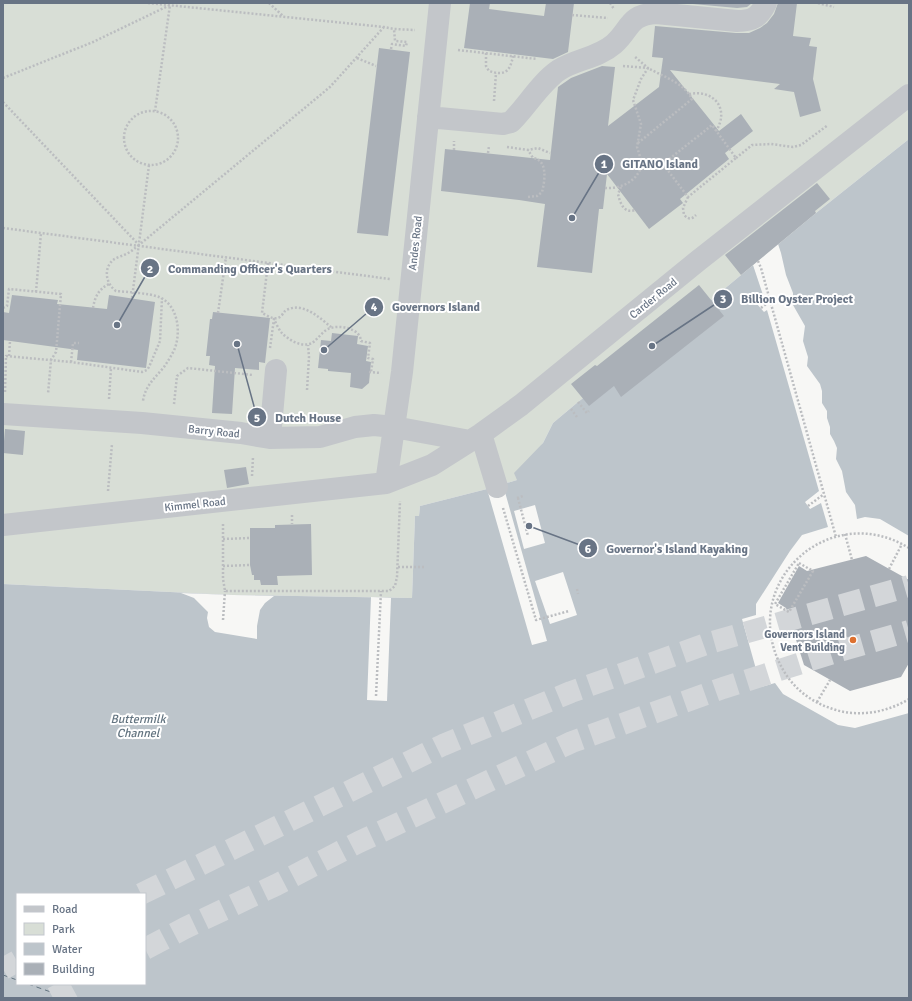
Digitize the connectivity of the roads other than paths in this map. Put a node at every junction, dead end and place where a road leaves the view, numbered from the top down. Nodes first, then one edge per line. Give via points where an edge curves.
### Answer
1 (440, 3) edge
2 (766, 3) edge
3 (909, 95) edge
4 (428, 117) junction
5 (267, 367) road end
6 (3, 414) edge
7 (394, 427) junction
8 (475, 437) junction
9 (270, 438) junction
10 (393, 480) junction
11 (497, 487) road end
12 (3, 525) edge

1 - 4 street, Andes Road
2 - 4 street via 756,17 747,21 656,13 639,16 614,44 601,53 559,70 511,122 503,124
3 - 8 street, Carder Road via 705,255 521,405
4 - 7 street, Andes Road
5 - 9 street
6 - 9 street, Barry Road via 142,423
7 - 8 street, Barry Road
7 - 9 street, Barry Road via 374,425 355,427 320,437
7 - 10 street, Andes Road
8 - 10 street, Carder Road via 432,465
8 - 11 street
10 - 12 street, Kimmel Road

